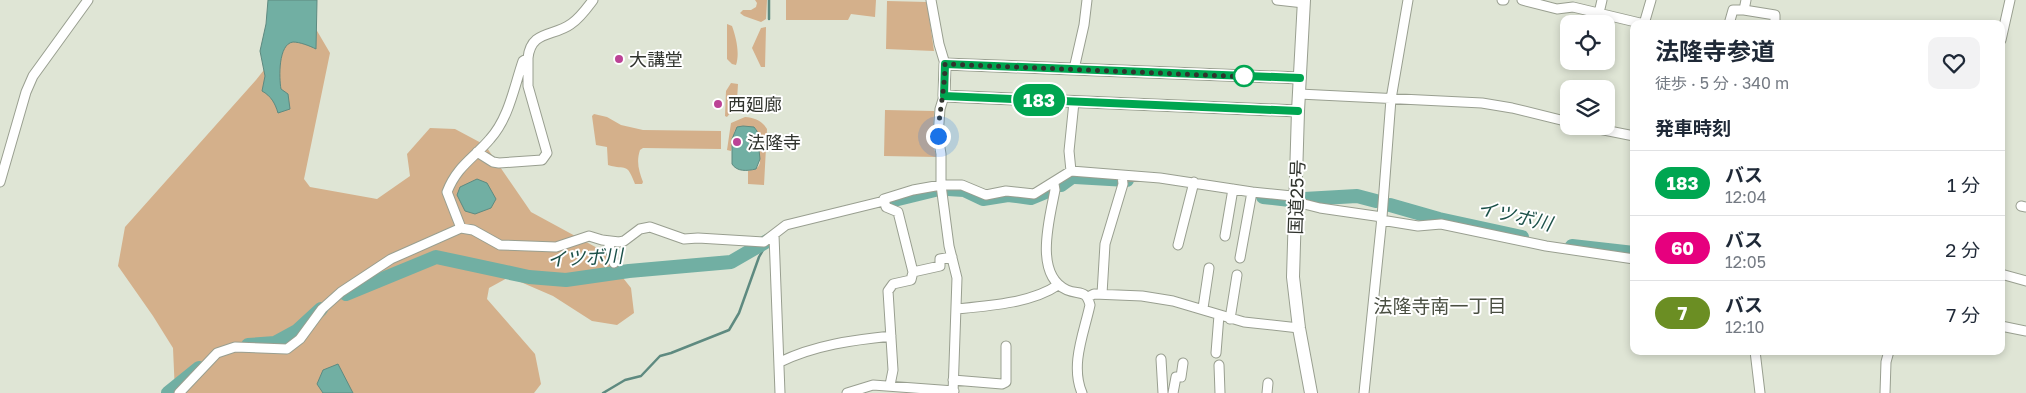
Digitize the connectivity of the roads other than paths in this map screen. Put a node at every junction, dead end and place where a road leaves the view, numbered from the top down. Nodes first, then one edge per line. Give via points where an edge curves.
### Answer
1 (88, 0) edge
2 (593, 0) edge
3 (931, 0) edge
4 (1087, 0) edge
5 (1277, 0) edge
6 (1408, 0) edge
7 (1522, 0) edge
8 (1602, 0) edge
9 (1652, 0) edge
10 (1746, 0) edge
11 (2010, 0) edge
12 (1304, 1) edge
13 (1744, 10) junction
14 (1599, 13) junction
15 (1645, 20) edge
16 (1730, 20) edge
17 (1775, 20) edge
18 (1630, 21) edge
19 (2005, 22) edge
20 (528, 58) junction
21 (945, 64) junction
22 (1074, 69) junction
23 (1300, 78) junction
24 (1299, 94) junction
25 (944, 96) junction
26 (1391, 99) junction
27 (1074, 102) junction
28 (1298, 111) junction
29 (1560, 120) edge
30 (1615, 132) edge
31 (1630, 135) edge
32 (477, 152) junction
33 (1071, 171) junction
34 (1122, 178) junction
35 (0, 182) edge
36 (1054, 184) junction
37 (941, 185) junction
38 (1193, 185) junction
39 (1233, 191) junction
40 (1251, 194) junction
41 (1294, 199) junction
42 (884, 201) junction
43 (1382, 218) junction
44 (461, 228) junction
45 (774, 235) junction
46 (1225, 236) dead end
47 (608, 241) junction
48 (1178, 245) dead end
49 (952, 257) junction
50 (1630, 257) edge
51 (1240, 258) dead end
52 (614, 263) dead end
53 (1209, 268) dead end
54 (913, 272) junction
55 (1237, 275) dead end
56 (2005, 275) edge
57 (2026, 281) edge
58 (1058, 285) junction
59 (1102, 294) junction
60 (1088, 297) junction
61 (1203, 308) junction
62 (956, 309) junction
63 (1219, 315) junction
64 (1230, 319) junction
65 (2005, 327) edge
66 (1299, 328) junction
67 (2026, 330) edge
68 (891, 336) junction
69 (1006, 346) dead end
70 (1216, 353) dead end
71 (1755, 355) edge
72 (1889, 355) edge
73 (1161, 359) dead end
74 (780, 362) junction
75 (1183, 363) dead end
76 (1220, 365) dead end
77 (953, 380) junction
78 (1268, 383) dead end
79 (890, 385) junction
80 (953, 392) edge
81 (179, 393) edge
82 (780, 393) edge
83 (847, 393) edge
84 (1082, 393) edge
85 (1163, 393) edge
86 (1173, 393) edge
87 (1220, 393) edge
88 (1267, 393) edge
89 (1311, 393) edge
90 (1364, 393) edge
91 (1760, 393) edge
92 (1886, 393) edge

1 - 35 street via 33,76
2 - 20 street via 572,23 537,38
3 - 21 street via 938,44
4 - 22 street
5 - 12 street
6 - 26 street
7 - 14 street via 1557,10 1573,7
8 - 14 street
9 - 15 street
10 - 13 street
11 - 19 street
12 - 23 highway, 国道25号
13 - 16 street via 1733,10
13 - 17 street via 1775,15
14 - 18 street
20 - 32 street via 524,61 504,119 491,139
20 - 32 street via 528,86 547,153 545,158 499,163
21 - 22 main road
21 - 25 main road
22 - 23 main road
23 - 24 highway, 国道25号
24 - 26 street
24 - 28 highway, 国道25号
25 - 27 main road
25 - 37 street via 938,136
26 - 29 street via 1499,106
26 - 43 street
27 - 28 main road
27 - 33 street via 1069,151
28 - 41 highway, 国道25号
30 - 31 street
32 - 44 street via 465,162 446,192
33 - 34 street
33 - 36 street
34 - 38 street
34 - 59 street via 1105,244
36 - 37 street via 1034,194 1006,191 986,195 962,185
36 - 58 street via 1046,256
37 - 42 street via 913,190
37 - 49 street
38 - 39 street
38 - 48 street
39 - 40 street
39 - 46 street
40 - 41 street
40 - 51 street
41 - 43 street via 1320,208
41 - 66 highway, 国道25号 via 1293,277
42 - 45 street via 786,225
42 - 54 street via 886,207 898,212
43 - 50 street via 1418,226 1441,224 1546,246
43 - 90 street
44 - 47 street via 473,230 500,245 556,247 589,236
44 - 81 street via 391,259 350,286 322,310 300,339 287,349 235,347 217,353
45 - 47 street via 764,242 753,243 684,239 650,226 624,241
45 - 74 street
47 - 52 street
49 - 54 street via 940,259 940,266
49 - 62 street via 957,278
53 - 61 street
54 - 68 street via 910,280 893,284 888,291
55 - 64 street
56 - 57 street
58 - 60 street
58 - 62 street via 1003,304
59 - 60 street
59 - 61 street via 1142,296
60 - 84 street via 1090,305 1077,364
61 - 63 street
62 - 77 street
63 - 64 street
63 - 70 street
64 - 66 street
65 - 67 street
66 - 89 highway, 国道25号
68 - 74 street via 848,341 794,355
68 - 79 street via 893,370
69 - 77 street via 1006,382
71 - 91 street
72 - 92 street
73 - 85 street
74 - 82 street
75 - 86 street via 1181,377 1176,377
76 - 87 street
77 - 80 street
78 - 88 street
79 - 80 street
79 - 83 street via 873,385

